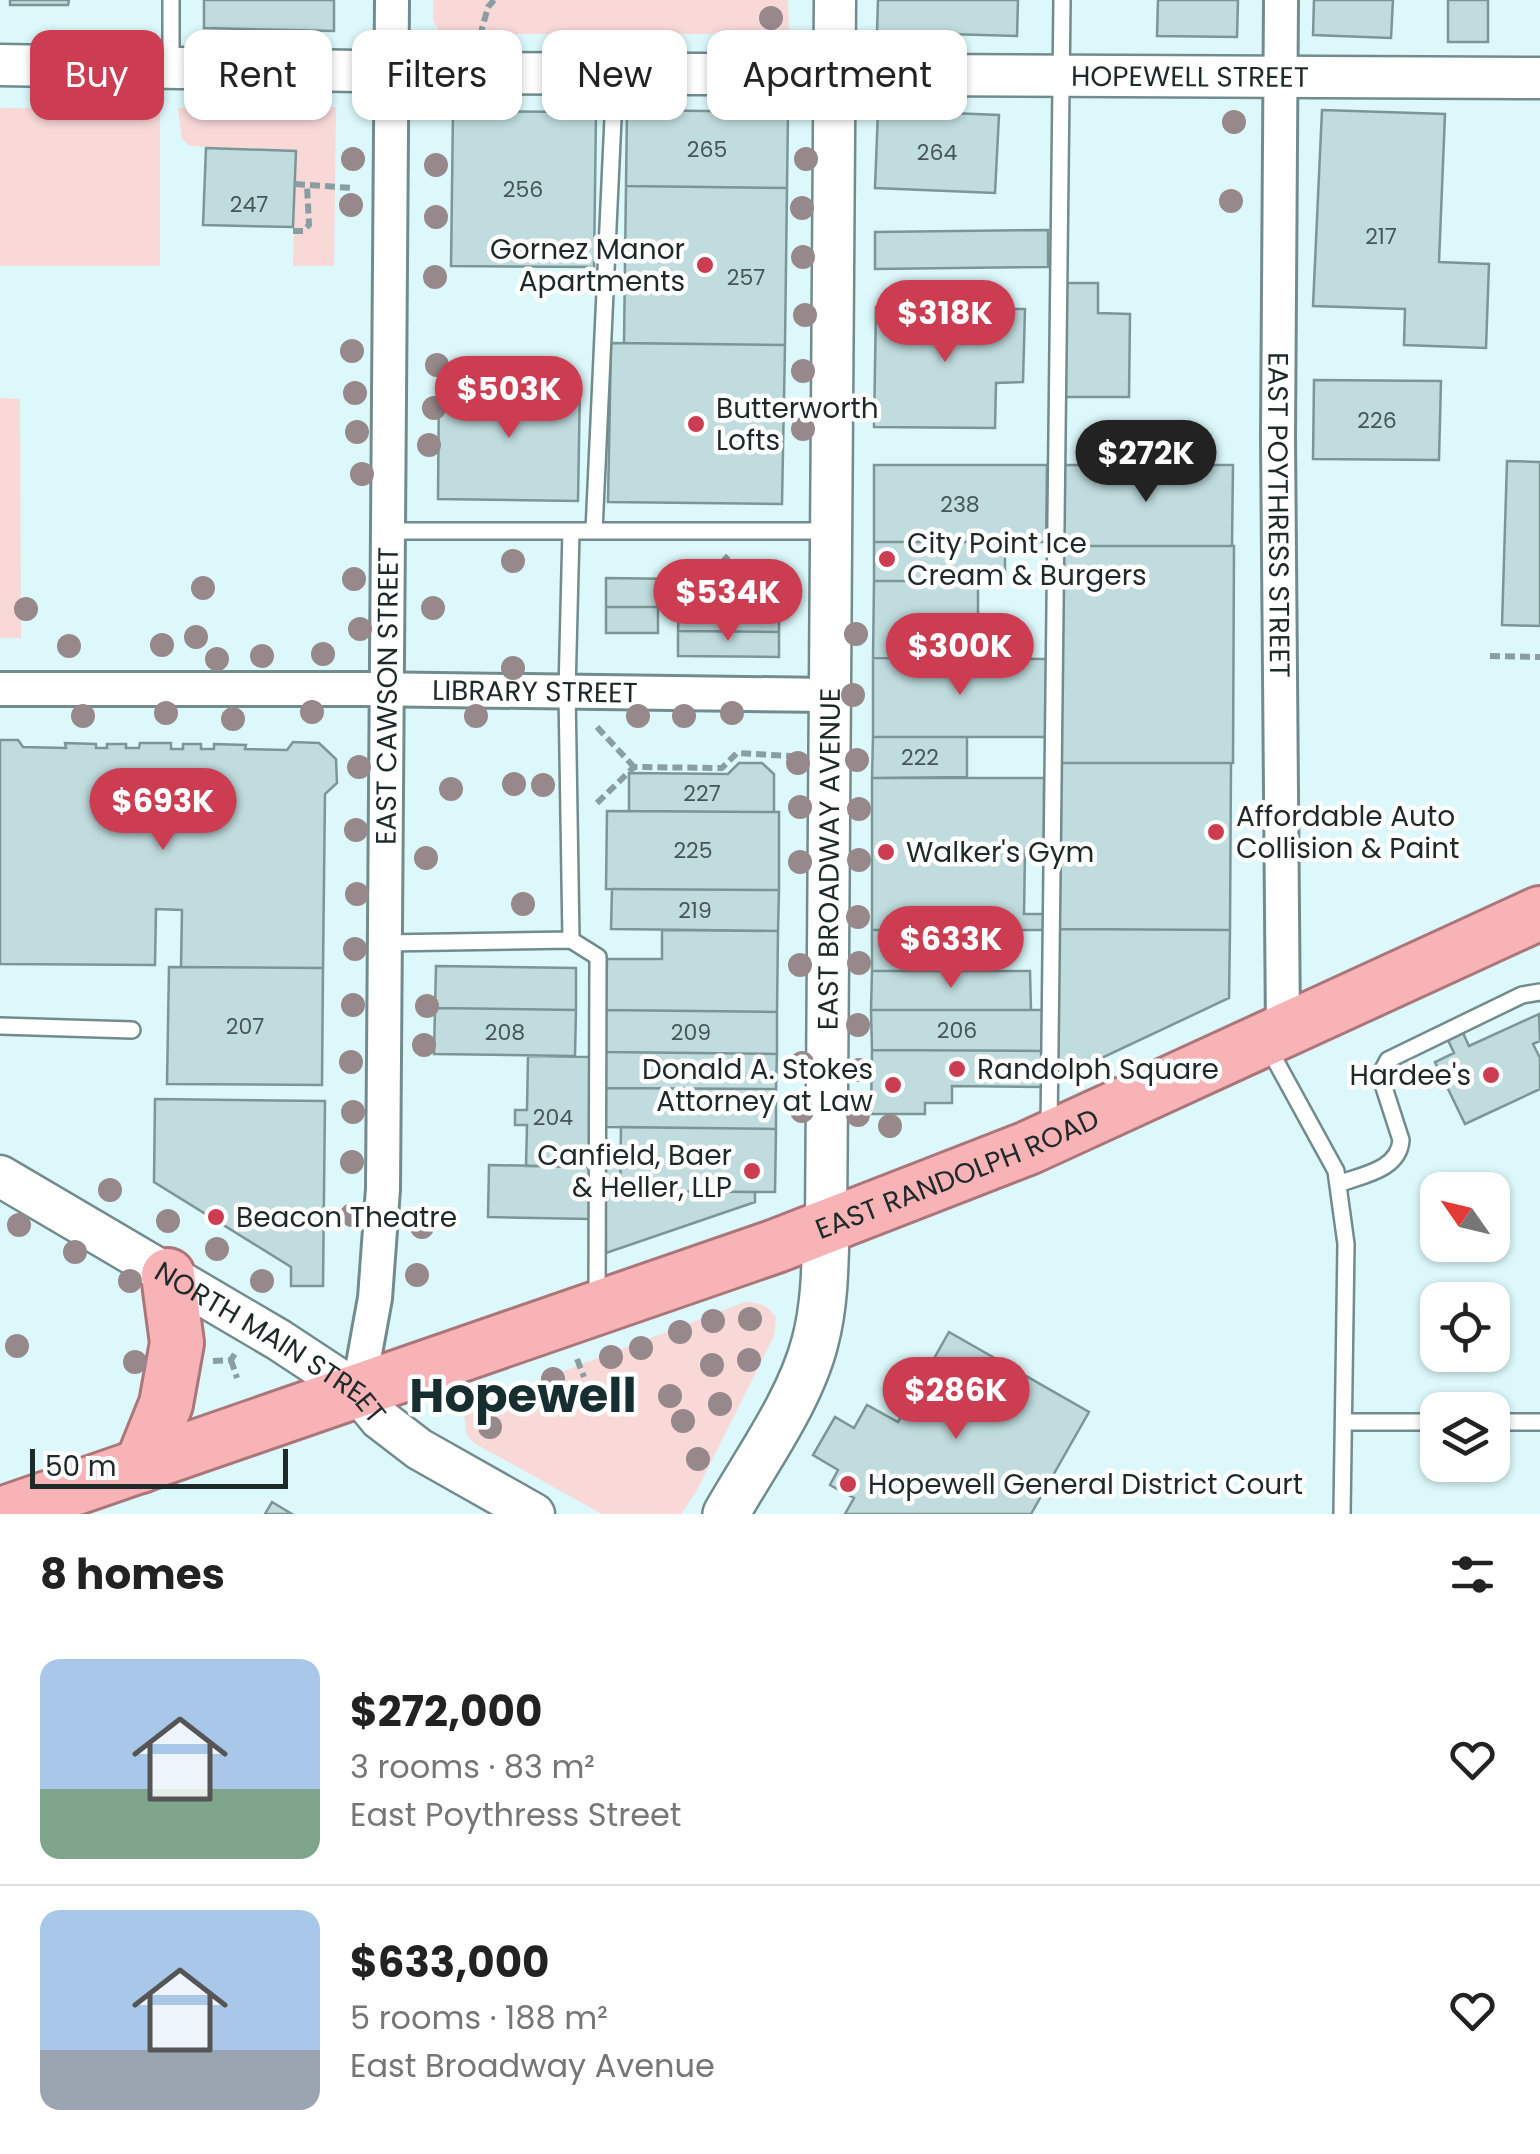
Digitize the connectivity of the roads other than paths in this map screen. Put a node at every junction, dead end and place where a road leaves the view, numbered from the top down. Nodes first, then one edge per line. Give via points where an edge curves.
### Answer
1 (171, 0) edge
2 (392, 0) edge
3 (834, 0) edge
4 (1062, 0) edge
5 (1281, 0) edge
6 (392, 30) edge
7 (834, 30) edge
8 (0, 65) edge
9 (170, 68) junction
10 (352, 71) edge
11 (967, 77) edge
12 (1061, 77) junction
13 (1280, 78) junction
14 (1540, 78) edge
15 (391, 120) edge
16 (613, 120) edge
17 (834, 120) edge
18 (390, 530) junction
19 (571, 531) junction
20 (594, 531) junction
21 (831, 531) junction
22 (0, 689) edge
23 (387, 689) junction
24 (567, 691) junction
25 (830, 695) junction
26 (1540, 913) edge
27 (571, 940) junction
28 (384, 943) junction
29 (1540, 992) edge
30 (0, 1026) edge
31 (132, 1030) dead end
32 (1274, 1034) junction
33 (1049, 1138) junction
34 (0, 1176) edge
35 (1338, 1184) junction
36 (826, 1227) junction
37 (168, 1276) junction
38 (598, 1308) junction
39 (358, 1392) junction
40 (1345, 1422) junction
41 (1420, 1422) edge
42 (1510, 1422) edge
43 (1540, 1422) edge
44 (141, 1466) junction
45 (5, 1512) edge
46 (534, 1514) edge
47 (726, 1514) edge
48 (1342, 1514) edge

1 - 9 lane
2 - 6 street, EAST CAWSON STREET
3 - 7 street, EAST BROADWAY AVENUE
4 - 12 lane
5 - 13 street, EAST POYTHRESS STREET
8 - 9 street, HOPEWELL STREET
9 - 10 street, HOPEWELL STREET
11 - 12 street, HOPEWELL STREET
12 - 13 street, HOPEWELL STREET
12 - 33 lane
13 - 14 street, HOPEWELL STREET
13 - 32 street, EAST POYTHRESS STREET
15 - 18 street, EAST CAWSON STREET
16 - 20 lane
17 - 21 street, EAST BROADWAY AVENUE
18 - 19 lane
18 - 23 street, EAST CAWSON STREET
19 - 20 lane
19 - 24 lane
20 - 21 lane
21 - 25 street, EAST BROADWAY AVENUE
22 - 23 street, LIBRARY STREET
23 - 24 street, LIBRARY STREET
23 - 28 street, EAST CAWSON STREET
24 - 25 street, LIBRARY STREET
24 - 27 lane
25 - 36 street, EAST BROADWAY AVENUE
26 - 32 highway, EAST RANDOLPH ROAD
27 - 28 lane
27 - 38 lane via 598,957
28 - 39 street, EAST CAWSON STREET via 383,1188 375,1298
29 - 35 lane via 1388,1060 1380,1075 1400,1150 1395,1160
30 - 31 lane
32 - 33 highway, EAST RANDOLPH ROAD
32 - 35 lane
33 - 36 highway, EAST RANDOLPH ROAD
34 - 37 street, NORTH MAIN STREET
35 - 40 lane via 1346,1244
36 - 38 highway, EAST RANDOLPH ROAD
36 - 47 main road, EAST BROADWAY AVENUE via 815,1346
37 - 39 street, NORTH MAIN STREET
37 - 44 highway via 177,1343 166,1404
38 - 39 highway, EAST RANDOLPH ROAD
39 - 44 highway, EAST RANDOLPH ROAD
39 - 46 street, NORTH MAIN STREET via 380,1420 419,1449
40 - 41 lane
40 - 48 lane
42 - 43 lane
44 - 45 highway, EAST RANDOLPH ROAD

